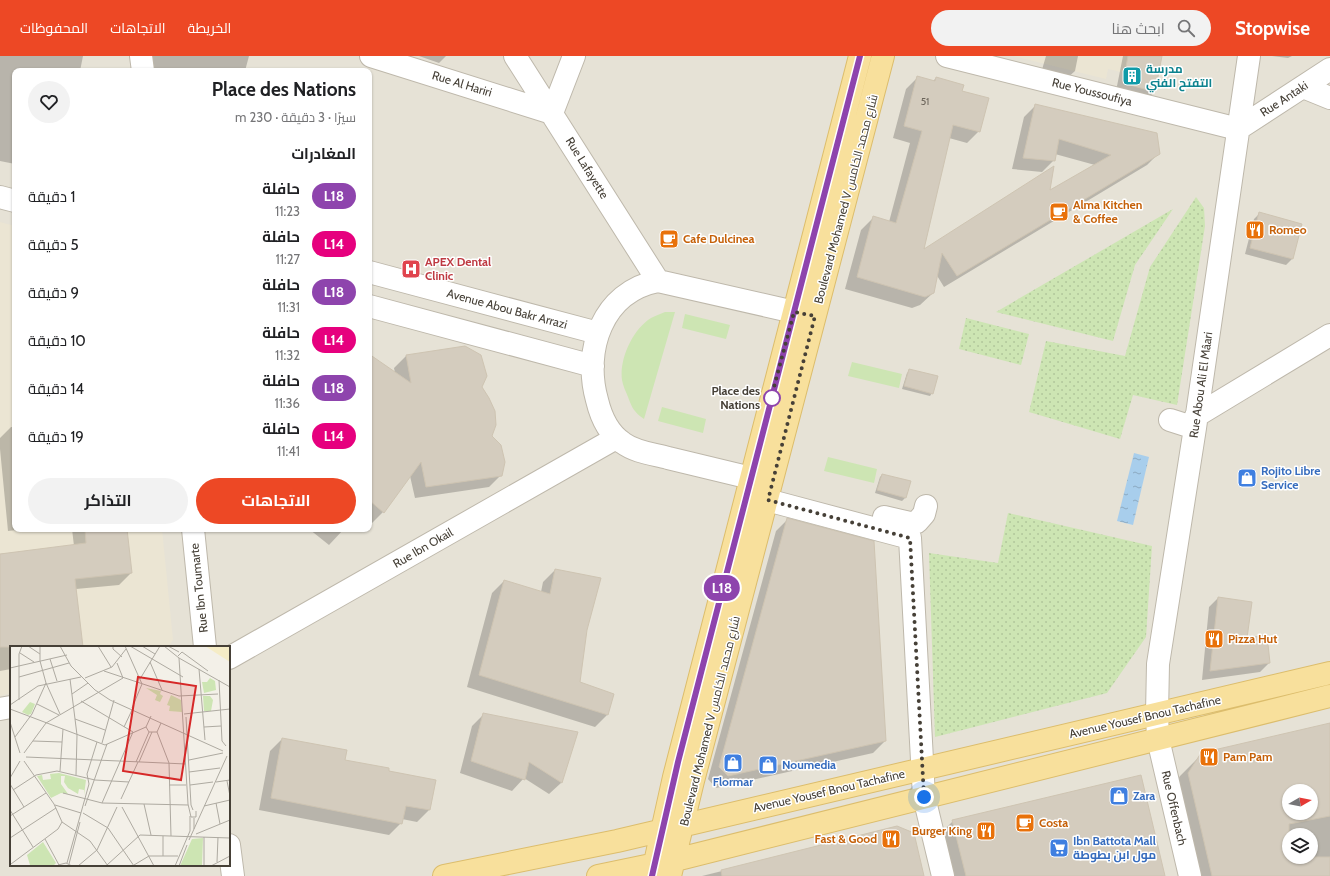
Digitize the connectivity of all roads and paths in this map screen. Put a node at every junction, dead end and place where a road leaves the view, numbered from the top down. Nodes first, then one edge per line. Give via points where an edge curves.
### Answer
1 (142, 56) edge
2 (371, 56) edge
3 (515, 56) edge
4 (574, 56) edge
5 (860, 56) edge
6 (883, 56) edge
7 (947, 56) edge
8 (1249, 56) edge
9 (143, 68) edge
10 (1330, 69) edge
11 (1303, 86) junction
12 (1330, 98) edge
13 (552, 113) junction
14 (1238, 129) junction
15 (0, 197) edge
16 (12, 200) edge
17 (372, 273) edge
18 (658, 281) junction
19 (372, 307) edge
20 (794, 312) junction
21 (815, 316) junction
22 (598, 333) junction
23 (1330, 335) edge
24 (592, 366) junction
25 (1170, 420) dead end
26 (1195, 422) junction
27 (616, 438) junction
28 (751, 478) junction
29 (769, 494) junction
30 (926, 506) dead end
31 (192, 532) edge
32 (205, 646) edge
33 (230, 657) edge
34 (1330, 674) edge
35 (1330, 696) edge
36 (10, 707) edge
37 (0, 709) edge
38 (1157, 714) junction
39 (1158, 739) junction
40 (922, 769) junction
41 (924, 797) junction
42 (683, 825) junction
43 (662, 830) junction
44 (230, 853) edge
45 (663, 869) edge
46 (233, 876) edge
47 (444, 876) edge
48 (598, 876) edge
49 (943, 876) edge
50 (1190, 876) edge

1 - 9 street
2 - 13 street, Rue Al Hariri
3 - 13 street, Rue Lafayette
4 - 13 street
5 - 20 main road, Boulevard Mohamed V شارع محمد الخامس
6 - 21 main road, Boulevard Mohamed V شارع محمد الخامس
7 - 14 street, Rue Youssoufiya
8 - 14 street, Rue Abou Ali El Mâari
10 - 11 street, Rue Antaki
11 - 12 street
11 - 14 street, Rue Antaki
13 - 18 street, Rue Lafayette
14 - 26 street, Rue Abou Ali El Mâari
15 - 16 street
17 - 22 street, Avenue Abou Bakr Arrazi
18 - 20 street
18 - 22 street via 646,283 626,295 605,318
19 - 24 street
20 - 21 street
20 - 28 main road, Boulevard Mohamed V شارع محمد الخامس
21 - 29 main road, Boulevard Mohamed V شارع محمد الخامس
22 - 24 street
23 - 26 street
24 - 27 street via 600,413
25 - 26 street
26 - 38 street, Rue Abou Ali El Mâari via 1158,664
27 - 28 street via 633,449
27 - 33 street, Rue Ibn Okail
28 - 43 main road, Boulevard Mohamed V شارع محمد الخامس
29 - 30 street via 910,523 917,522 924,514
29 - 40 street via 910,538
29 - 42 main road, Boulevard Mohamed V شارع محمد الخامس
31 - 32 street, Rue Ibn Toumarte
34 - 38 main road, Avenue Yousef Bnou Tachafine
35 - 39 main road, Avenue Yousef Bnou Tachafine
36 - 37 street
38 - 39 street, Rue Abou Ali El Mâari
38 - 40 main road, Avenue Yousef Bnou Tachafine
39 - 41 main road, Avenue Yousef Bnou Tachafine
39 - 50 street, Rue Offenbach
40 - 41 street
40 - 42 main road, Avenue Yousef Bnou Tachafine
41 - 45 main road, Avenue Yousef Bnou Tachafine
41 - 49 street
42 - 43 main road, Avenue Yousef Bnou Tachafine
42 - 45 main road, Boulevard Mohamed V شارع محمد الخامس
43 - 45 main road, Boulevard Mohamed V شارع محمد الخامس
43 - 47 main road, Avenue Yousef Bnou Tachafine
44 - 46 street
45 - 48 main road, Avenue Yousef Bnou Tachafine

